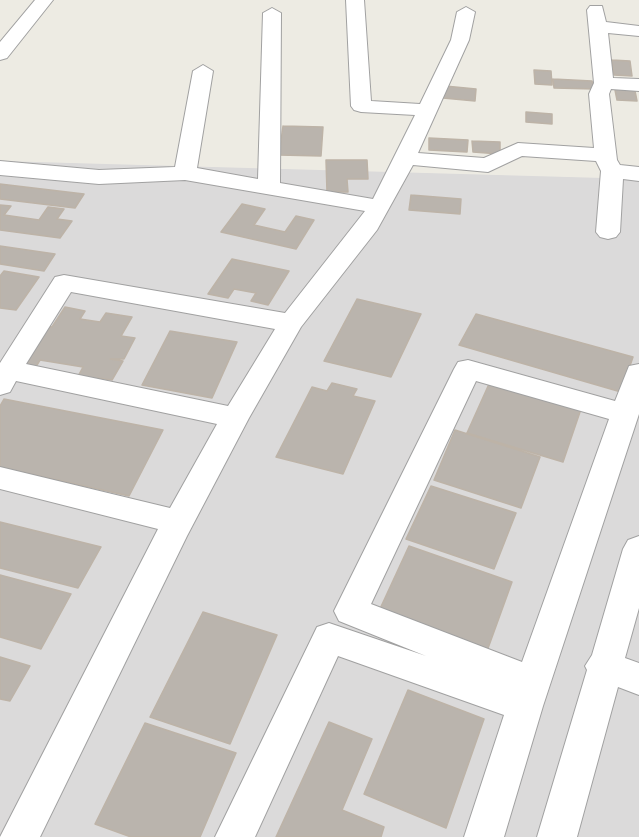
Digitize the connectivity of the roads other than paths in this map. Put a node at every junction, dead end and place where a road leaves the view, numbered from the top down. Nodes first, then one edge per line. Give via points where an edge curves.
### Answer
1 (44, 0) edge
2 (355, 0) edge
3 (466, 12) dead end
4 (272, 13) dead end
5 (0, 28) edge
6 (20, 29) junction
7 (639, 31) edge
8 (0, 54) edge
9 (203, 72) dead end
10 (604, 83) junction
11 (639, 85) edge
12 (428, 110) junction
13 (405, 158) junction
14 (609, 163) junction
15 (0, 168) edge
16 (185, 173) junction
17 (639, 174) edge
18 (269, 189) junction
19 (379, 207) junction
20 (608, 232) dead end
21 (291, 323) junction
22 (6, 368) edge
23 (639, 373) edge
24 (623, 412) junction
25 (235, 418) junction
26 (0, 478) edge
27 (178, 522) junction
28 (639, 549) edge
29 (603, 666) junction
30 (639, 679) edge
31 (530, 694) junction
32 (19, 837) edge
33 (235, 837) edge
34 (484, 837) edge
35 (556, 837) edge

1 - 6 street
2 - 12 street via 361,106
3 - 12 street via 460,40
4 - 18 street
5 - 6 street
6 - 8 street
7 - 10 street via 597,18
9 - 16 street
10 - 11 street
10 - 14 street via 599,94
12 - 13 street
13 - 14 street via 488,165 518,149
13 - 19 street
14 - 17 street
14 - 20 street
15 - 16 street via 99,177
16 - 18 street
18 - 19 street
19 - 21 street
21 - 22 street via 64,283
21 - 25 street
22 - 25 street
23 - 24 street
24 - 31 street
24 - 31 street via 468,369 351,611
25 - 27 street
26 - 27 street
27 - 32 street
28 - 29 street
29 - 30 street
29 - 35 street
31 - 33 street via 329,638
31 - 34 street

